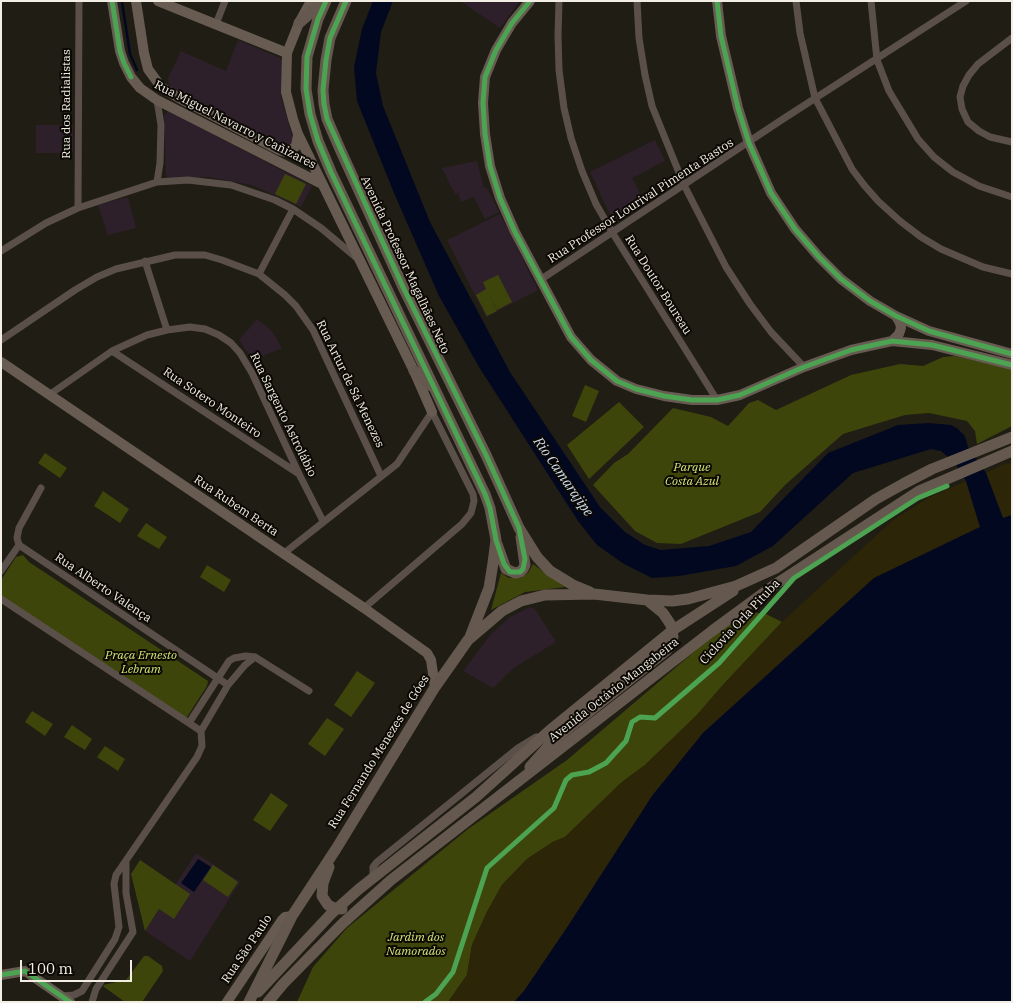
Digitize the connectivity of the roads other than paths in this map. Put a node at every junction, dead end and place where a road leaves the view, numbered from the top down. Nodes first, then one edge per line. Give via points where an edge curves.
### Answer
1 (79, 1) edge
2 (112, 1) edge
3 (136, 1) edge
4 (158, 1) edge
5 (225, 1) edge
6 (311, 1) edge
7 (325, 1) edge
8 (346, 1) edge
9 (530, 1) edge
10 (559, 1) edge
11 (637, 1) edge
12 (717, 1) edge
13 (796, 1) edge
14 (870, 1) edge
15 (966, 1) edge
16 (955, 5) edge
17 (299, 23) junction
18 (216, 24) junction
19 (1012, 38) edge
20 (287, 53) junction
21 (878, 60) junction
22 (815, 98) junction
23 (156, 100) junction
24 (298, 134) junction
25 (1012, 142) edge
26 (749, 143) junction
27 (157, 182) junction
28 (322, 184) junction
29 (684, 185) junction
30 (1012, 197) edge
31 (78, 208) junction
32 (293, 209) junction
33 (612, 232) junction
34 (1, 251) edge
35 (360, 261) junction
36 (145, 262) junction
37 (259, 274) junction
38 (1012, 274) edge
39 (540, 280) junction
40 (896, 316) junction
41 (167, 330) junction
42 (1, 340) edge
43 (892, 341) junction
44 (112, 351) junction
45 (1012, 354) edge
46 (1, 362) edge
47 (1012, 365) edge
48 (804, 367) junction
49 (414, 371) junction
50 (435, 390) junction
51 (49, 395) junction
52 (717, 400) junction
53 (432, 412) junction
54 (1012, 437) edge
55 (1012, 451) edge
56 (299, 474) junction
57 (381, 476) junction
58 (41, 488) dead end
59 (323, 521) junction
60 (519, 528) junction
61 (496, 540) junction
62 (18, 545) junction
63 (284, 554) junction
64 (1, 571) edge
65 (748, 582) junction
66 (594, 594) junction
67 (1, 599) edge
68 (646, 600) junction
69 (364, 608) junction
70 (673, 630) junction
71 (468, 640) junction
72 (255, 657) junction
73 (217, 678) junction
74 (228, 685) junction
75 (435, 687) junction
76 (308, 691) dead end
77 (189, 723) junction
78 (201, 731) junction
79 (516, 783) junction
80 (336, 849) junction
81 (126, 862) junction
82 (366, 902) junction
83 (337, 909) junction
84 (292, 916) junction
85 (120, 927) junction
86 (132, 928) junction
87 (1, 975) edge
88 (66, 999) edge
89 (250, 1001) edge
90 (92, 1002) edge
91 (227, 1002) edge
92 (268, 1002) edge

1 - 31 street, Rua dos Radialistas
2 - 23 street, Rua Miguel Navarro y Cañizares via 124,63 140,88
3 - 24 street, Rua Miguel Navarro y Cañizares via 148,69 161,87 279,150 285,152 296,146
4 - 18 street
5 - 18 street
6 - 17 street
7 - 17 main road
7 - 50 main road, Avenida Professor Magalhães Neto via 308,57 306,89 310,114 331,172
8 - 60 main road, Avenida Professor Magalhães Neto via 330,38 326,60 323,90 327,119 403,287
9 - 39 street via 496,50 486,77 483,103 490,166 500,198
10 - 33 street, Rua Doutor Boureau via 559,70 564,108 582,171
11 - 29 street via 639,38 652,106
12 - 26 street via 725,54
13 - 22 street
14 - 21 street
15 - 16 street, Rua Professor Lourival Pimenta Bastos
16 - 21 street, Rua Professor Lourival Pimenta Bastos
17 - 20 street
18 - 20 street
19 - 25 street via 973,69 960,98 968,122 990,137
20 - 24 street via 286,92
21 - 22 street, Rua Professor Lourival Pimenta Bastos
21 - 30 street via 902,115 934,157 979,186
22 - 26 street, Rua Professor Lourival Pimenta Bastos
22 - 38 street via 852,169 878,201 941,249 983,267
23 - 27 street via 161,125
23 - 28 street, Rua Miguel Navarro y Cañizares
24 - 28 street
26 - 29 street, Rua Professor Lourival Pimenta Bastos
26 - 40 street via 771,193 795,229 841,279
27 - 31 street
27 - 32 street via 188,180 232,185
28 - 35 street
29 - 33 street, Rua Professor Lourival Pimenta Bastos
29 - 48 street via 721,258 745,296 771,332
31 - 34 street via 46,223
32 - 35 street
32 - 37 street
33 - 39 street, Rua Professor Lourival Pimenta Bastos
33 - 52 street, Rua Doutor Boureau
35 - 49 street
36 - 37 street, Rua Artur de Sá Menezes via 204,255
36 - 41 street
36 - 42 street, Rua Artur de Sá Menezes via 97,277
37 - 57 street, Rua Artur de Sá Menezes via 296,306 313,330
39 - 52 street via 571,338 591,360 617,380 664,396
40 - 43 street via 901,328
40 - 45 street via 929,331
41 - 44 street, Rua Sargento Astrolábio
41 - 56 street, Rua Sargento Astrolábio via 206,329 231,343 252,373
43 - 47 street via 932,345
43 - 48 street via 851,350
44 - 51 street, Rua Sargento Astrolábio
44 - 56 street, Rua Sotero Monteiro
46 - 51 street, Rua Rubem Berta
48 - 52 street via 740,395
49 - 50 main road
49 - 53 street
50 - 61 main road, Avenida Professor Magalhães Neto via 485,494
51 - 63 street, Rua Rubem Berta
53 - 57 street via 403,456
53 - 69 street via 472,494 471,513
54 - 65 main road, Avenida Octávio Mangabeira via 932,469 876,500 776,568
55 - 79 main road, Avenida Octávio Mangabeira via 908,499 776,584
56 - 59 street, Rua Sargento Astrolábio
57 - 59 street
58 - 62 street via 19,528
59 - 63 street
60 - 61 main road via 525,559 520,572 506,569
60 - 66 main road, Avenida Professor Magalhães Neto via 550,571
61 - 71 main road, Avenida Professor Magalhães Neto via 490,583
62 - 64 street
62 - 73 street, Rua Alberto Valença
63 - 69 street, Rua Rubem Berta
65 - 68 main road, Avenida Octávio Mangabeira via 688,599
65 - 70 main road, Avenida Octávio Mangabeira
66 - 68 main road, Avenida Octávio Mangabeira
66 - 71 main road, Rua Fernando Menezes de Góes via 545,594 521,600 502,611
67 - 77 street
68 - 70 main road via 663,613
69 - 75 street, Rua Rubem Berta via 427,653
70 - 79 main road via 667,650 554,740
70 - 83 main road, Avenida Octávio Mangabeira via 549,731 476,797
71 - 75 main road, Rua Fernando Menezes de Góes
72 - 73 street via 234,658
72 - 74 street
72 - 76 street
73 - 74 street, Rua Alberto Valença
73 - 77 street
74 - 78 street
75 - 80 main road, Rua Fernando Menezes de Góes
77 - 78 street
78 - 81 street via 202,746 197,757
79 - 82 main road, Avenida Octávio Mangabeira
80 - 83 main road via 322,890 326,903
80 - 84 main road, Rua Fernando Menezes de Góes
81 - 85 street via 114,884
81 - 86 street via 126,893
82 - 83 main road
82 - 92 main road, Avenida Octávio Mangabeira
83 - 89 main road, Avenida Octávio Mangabeira
84 - 89 main road, Rua Fernando Menezes de Góes
84 - 91 street, Rua São Paulo via 282,920
85 - 86 street
85 - 88 street via 82,990
86 - 90 street via 131,937 96,989
87 - 88 street via 25,971

